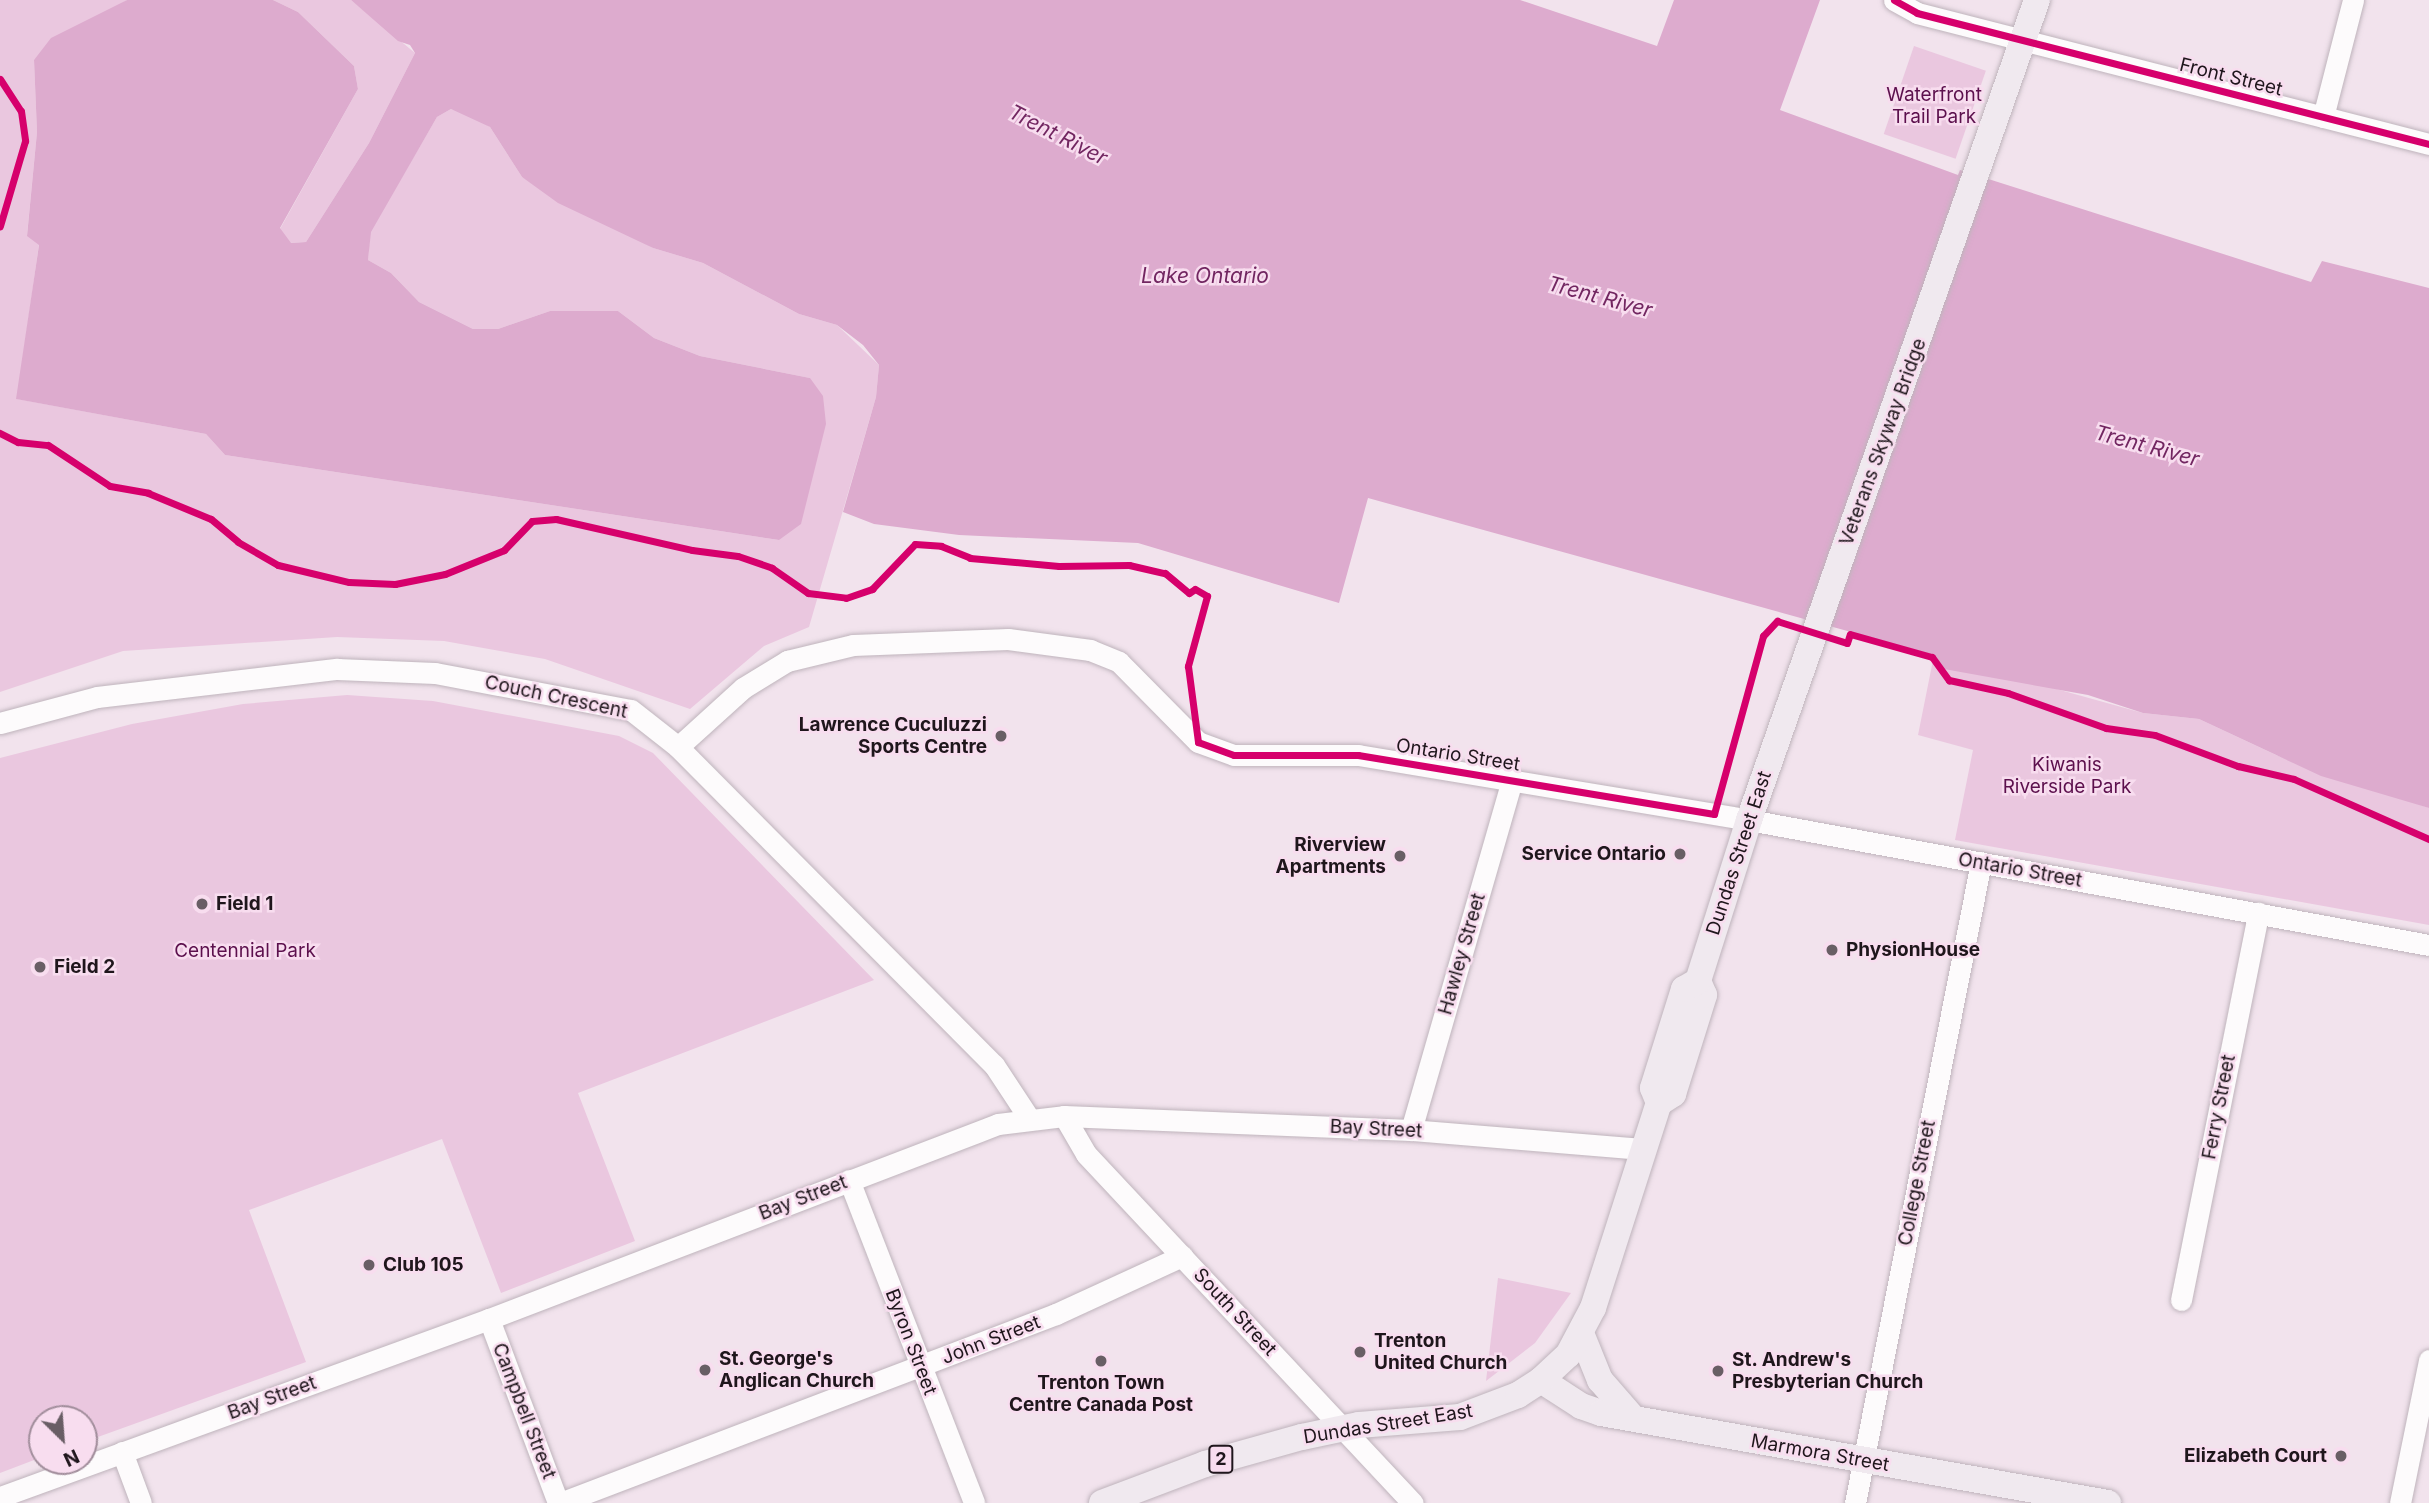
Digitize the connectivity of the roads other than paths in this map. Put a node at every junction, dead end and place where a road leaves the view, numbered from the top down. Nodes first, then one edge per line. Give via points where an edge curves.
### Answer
1 (1894, 0) edge
2 (2037, 0) edge
3 (2353, 0) edge
4 (2024, 41) junction
5 (2323, 117) junction
6 (2429, 144) edge
7 (0, 723) edge
8 (1781, 727) joint
9 (678, 747) junction
10 (1512, 779) junction
11 (1749, 820) junction
12 (1981, 862) junction
13 (2258, 914) junction
14 (2429, 945) edge
15 (1064, 1116) junction
16 (1029, 1118) junction
17 (1412, 1130) junction
18 (1644, 1149) junction
19 (849, 1180) junction
20 (1182, 1256) junction
21 (2181, 1300) dead end
22 (489, 1319) junction
23 (1581, 1333) junction
24 (2429, 1360) edge
25 (921, 1366) junction
26 (1541, 1380) junction
27 (1633, 1418) junction
28 (1346, 1428) junction
29 (122, 1452) junction
30 (1861, 1461) junction
31 (0, 1497) edge
32 (141, 1503) edge
33 (559, 1503) edge
34 (974, 1503) edge
35 (1102, 1503) edge
36 (1413, 1503) edge
37 (1855, 1503) edge
38 (2108, 1503) edge
39 (2400, 1503) edge

1 - 4 street, Front Street via 1909,11
2 - 4 main road, Veterans Skyway Bridge
3 - 5 street
4 - 5 street, Front Street
4 - 8 main road, Veterans Skyway Bridge
5 - 6 street, Front Street
7 - 9 street, Couch Crescent via 97,697 337,669 435,673 631,710
8 - 11 main road, Dundas Street East
9 - 10 street, Ontario Street via 743,688 787,661 853,645 1008,639 1090,650 1119,662 1198,742 1213,750 1234,755 1358,755
9 - 16 street, Couch Crescent via 994,1065
10 - 11 street, Ontario Street
10 - 17 street, Hawley Street
11 - 12 street, Ontario Street
11 - 18 main road, Dundas Street East via 1698,981 1684,989 1653,1088 1659,1103
12 - 13 street, Ontario Street
12 - 30 street, College Street
13 - 14 street, Ontario Street
13 - 21 street, Ferry Street
15 - 16 street, Bay Street
15 - 17 street, Bay Street
15 - 20 street, South Street via 1086,1154
16 - 19 street, Bay Street via 998,1124
17 - 18 street, Bay Street
18 - 23 main road, Dundas Street East
19 - 22 street, Bay Street
19 - 25 street, Byron Street
20 - 25 street, John Street via 1056,1314
20 - 28 street, South Street
22 - 29 street, Bay Street
22 - 33 street, Campbell Street
23 - 26 main road, Dundas Street East via 1568,1355
23 - 27 main road via 1600,1380
24 - 39 street
25 - 33 street, John Street
25 - 34 street, Byron Street
26 - 27 main road, Marmora Street via 1581,1406
26 - 28 main road, Dundas Street East / 2 via 1518,1395 1460,1417
27 - 30 main road, Marmora Street
28 - 35 main road, Dundas Street East / 2 via 1205,1464
28 - 36 street, South Street
29 - 31 street, Bay Street
29 - 32 street
30 - 37 street, College Street
30 - 38 main road, Marmora Street

